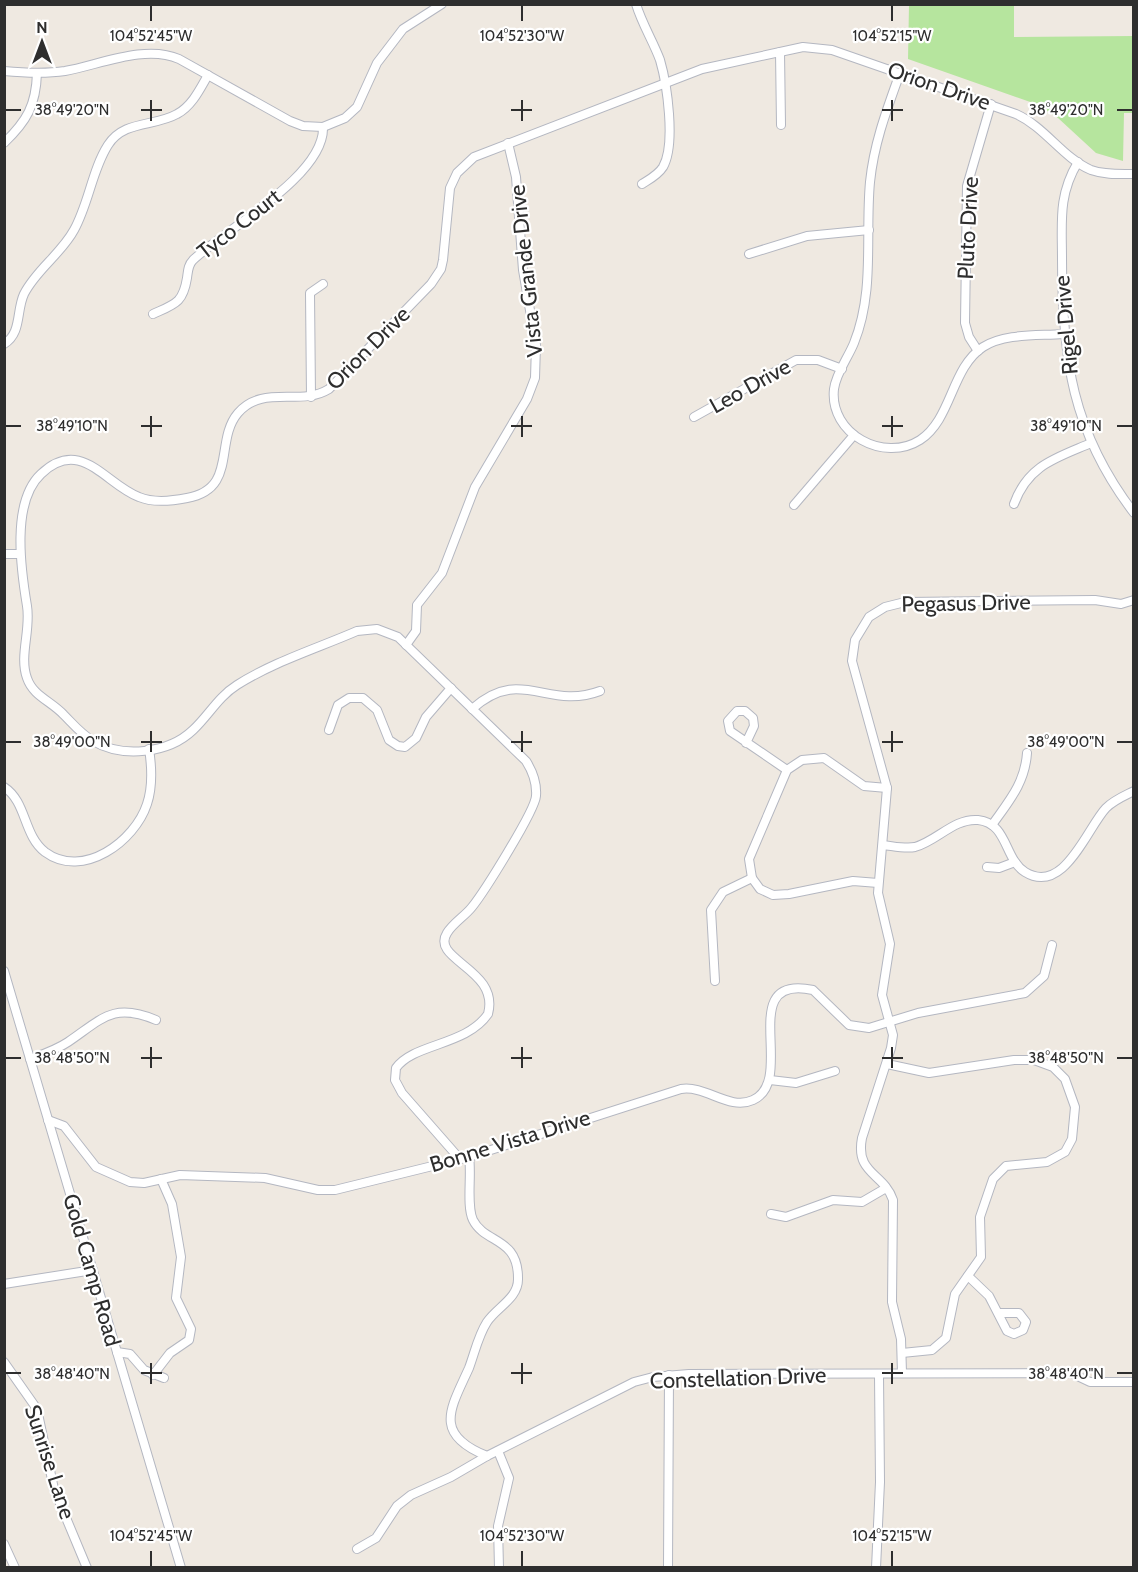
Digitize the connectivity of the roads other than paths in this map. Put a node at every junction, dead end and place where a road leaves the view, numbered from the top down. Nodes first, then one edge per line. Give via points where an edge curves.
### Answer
1 (442, 4) edge
2 (636, 4) edge
3 (780, 52) junction
4 (4, 71) edge
5 (37, 73) junction
6 (900, 73) junction
7 (208, 75) junction
8 (666, 83) junction
9 (991, 104) junction
10 (781, 125) dead end
11 (323, 127) junction
12 (4, 143) edge
13 (508, 143) junction
14 (1078, 162) junction
15 (1134, 174) edge
16 (642, 184) dead end
17 (869, 230) junction
18 (749, 254) dead end
19 (323, 284) dead end
20 (153, 314) dead end
21 (1063, 334) junction
22 (4, 344) edge
23 (978, 351) junction
24 (842, 369) junction
25 (311, 397) junction
26 (694, 417) dead end
27 (854, 435) junction
28 (1091, 443) junction
29 (1014, 504) dead end
30 (794, 505) dead end
31 (1134, 513) edge
32 (4, 554) edge
33 (20, 554) junction
34 (1134, 600) edge
35 (406, 645) junction
36 (451, 688) junction
37 (600, 691) dead end
38 (472, 709) junction
39 (329, 730) dead end
40 (746, 743) dead end
41 (149, 749) junction
42 (1027, 753) dead end
43 (787, 770) junction
44 (4, 787) edge
45 (887, 788) junction
46 (1134, 791) edge
47 (992, 825) junction
48 (883, 845) junction
49 (1015, 862) junction
50 (987, 867) dead end
51 (752, 878) junction
52 (878, 883) junction
53 (1052, 945) dead end
54 (4, 971) edge
55 (715, 981) dead end
56 (156, 1020) dead end
57 (889, 1022) junction
58 (30, 1059) junction
59 (887, 1064) junction
60 (835, 1071) dead end
61 (770, 1080) junction
62 (48, 1120) junction
63 (469, 1157) junction
64 (459, 1158) junction
65 (161, 1179) junction
66 (886, 1188) junction
67 (771, 1214) dead end
68 (93, 1270) junction
69 (968, 1276) junction
70 (4, 1284) edge
71 (999, 1313) dead end
72 (117, 1352) junction
73 (902, 1353) junction
74 (4, 1362) edge
75 (902, 1373) junction
76 (153, 1375) junction
77 (669, 1375) junction
78 (879, 1375) junction
79 (164, 1378) dead end
80 (1134, 1382) edge
81 (498, 1451) junction
82 (487, 1456) junction
83 (4, 1544) edge
84 (357, 1549) dead end
85 (15, 1568) edge
86 (87, 1568) edge
87 (181, 1568) edge
88 (500, 1568) edge
89 (668, 1568) edge
90 (876, 1568) edge

1 - 11 street via 403,29 377,63 357,106 345,118
2 - 8 street
3 - 6 street, Orion Drive via 824,48
3 - 8 street, Orion Drive via 702,69
3 - 10 street
4 - 5 street
5 - 7 street via 159,54
5 - 12 street via 31,112
6 - 9 street, Orion Drive
6 - 17 street via 875,151
7 - 11 street via 297,124
7 - 22 street via 190,104 178,114 129,128 112,139 79,221 62,249 26,290 16,331
8 - 13 street, Orion Drive
8 - 16 street via 667,155 658,173
9 - 14 street, Orion Drive via 1035,124
9 - 23 street, Pluto Drive via 972,162 966,196 965,323
11 - 20 street, Tyco Court via 319,147 288,186 212,236 190,263 183,296
13 - 25 street, Orion Drive via 474,157 457,173 450,188 441,269 431,284 336,384
13 - 35 street, Vista Grande Drive via 516,177 536,366 527,399 475,487 448,560 437,582 417,605 416,631
14 - 15 street, Orion Drive via 1100,172
14 - 21 street, Rigel Drive via 1068,178 1062,204
17 - 18 street via 807,236
17 - 24 street via 864,313
19 - 25 street via 310,293
21 - 23 street via 1005,339
21 - 28 street, Rigel Drive via 1072,389
23 - 27 street via 935,424 922,438 888,448
24 - 26 street, Leo Drive via 818,360 796,360
24 - 27 street via 834,388 835,404
25 - 33 street, Orion Drive via 267,397 246,405 232,422 220,475 195,496 151,501 131,494 90,464 74,461 50,467 37,478 29,493
27 - 30 street
28 - 29 street via 1037,469 1024,481
28 - 31 street, Rigel Drive
32 - 33 street
33 - 41 street, Orion Drive via 29,624 24,665 32,688 99,744 118,750
34 - 45 street, Pegasus Drive via 1121,604 1095,600 905,602 885,607 869,617 855,640 852,661
35 - 36 street
35 - 41 street, Orion Drive via 384,630 357,631 237,685 186,736
36 - 38 street
36 - 39 street via 426,717 416,738 405,747 389,740 377,710 363,698 349,698 338,705
37 - 38 street via 567,698 506,688 492,693
38 - 64 street via 526,761 534,778 536,796 531,812 480,895 447,933 444,943 447,952 480,978 488,994 488,1014 469,1031 404,1058 396,1068 402,1093
40 - 43 street
41 - 44 street via 151,784 143,815 123,840 84,860 58,859 44,851 32,838 15,797
42 - 47 street via 1020,786
43 - 45 street via 802,760 817,757 830,761 864,786
43 - 51 street via 751,851 748,865
45 - 48 street, Pegasus Drive
46 - 49 street via 1106,808 1059,871 1046,876 1032,875
47 - 48 street via 966,821 917,846
47 - 49 street
48 - 52 street, Pegasus Drive
49 - 50 street via 999,868
51 - 52 street via 766,893 780,896 853,881
51 - 55 street via 723,892 711,910
52 - 57 street, Pegasus Drive via 878,899 890,944 882,995
53 - 57 street via 1044,976 1025,993
54 - 58 street, Gold Camp Road
56 - 58 street via 130,1012 107,1015 57,1049
57 - 59 street, Pegasus Drive via 892,1041
57 - 61 street via 855,1028 813,990 789,990 774,1001 770,1013
58 - 62 street, Gold Camp Road
59 - 66 street, Pegasus Drive via 860,1152 865,1166
59 - 69 street via 929,1073 1035,1060 1053,1067 1070,1086 1075,1107 1069,1146 1054,1160 1013,1164 997,1173 980,1217 981,1257
60 - 61 street via 796,1083
61 - 63 street, Bonne Vista Drive via 763,1093 751,1101 736,1102 700,1090 681,1089
62 - 65 street, Bonne Vista Drive via 64,1126 90,1162 110,1175 137,1183
62 - 68 street, Gold Camp Road
63 - 64 street, Bonne Vista Drive
63 - 82 street via 472,1219 510,1252 519,1277 516,1291 481,1331 451,1406 452,1425 460,1440
64 - 65 street, Bonne Vista Drive via 336,1190 264,1178 180,1175
65 - 76 street via 172,1204 181,1257 176,1298 191,1329 189,1340 170,1353
66 - 67 street via 862,1202 833,1200 786,1217
66 - 73 street via 893,1205 892,1302
68 - 70 street
68 - 72 street, Gold Camp Road
69 - 71 street via 986,1292
69 - 73 street via 955,1294 949,1331 941,1344 925,1352
72 - 76 street via 130,1354 138,1366
72 - 87 street, Gold Camp Road
73 - 75 street
74 - 86 street, Sunrise Lane via 37,1409 54,1489
75 - 78 street, Constellation Drive
75 - 80 street, Constellation Drive via 1071,1373 1090,1382
76 - 79 street
77 - 78 street, Constellation Drive
77 - 81 street, Constellation Drive via 634,1382
77 - 89 street
78 - 90 street
81 - 82 street, Constellation Drive
81 - 88 street via 509,1478 498,1526
82 - 84 street, Constellation Drive via 404,1499 376,1538
83 - 85 street

